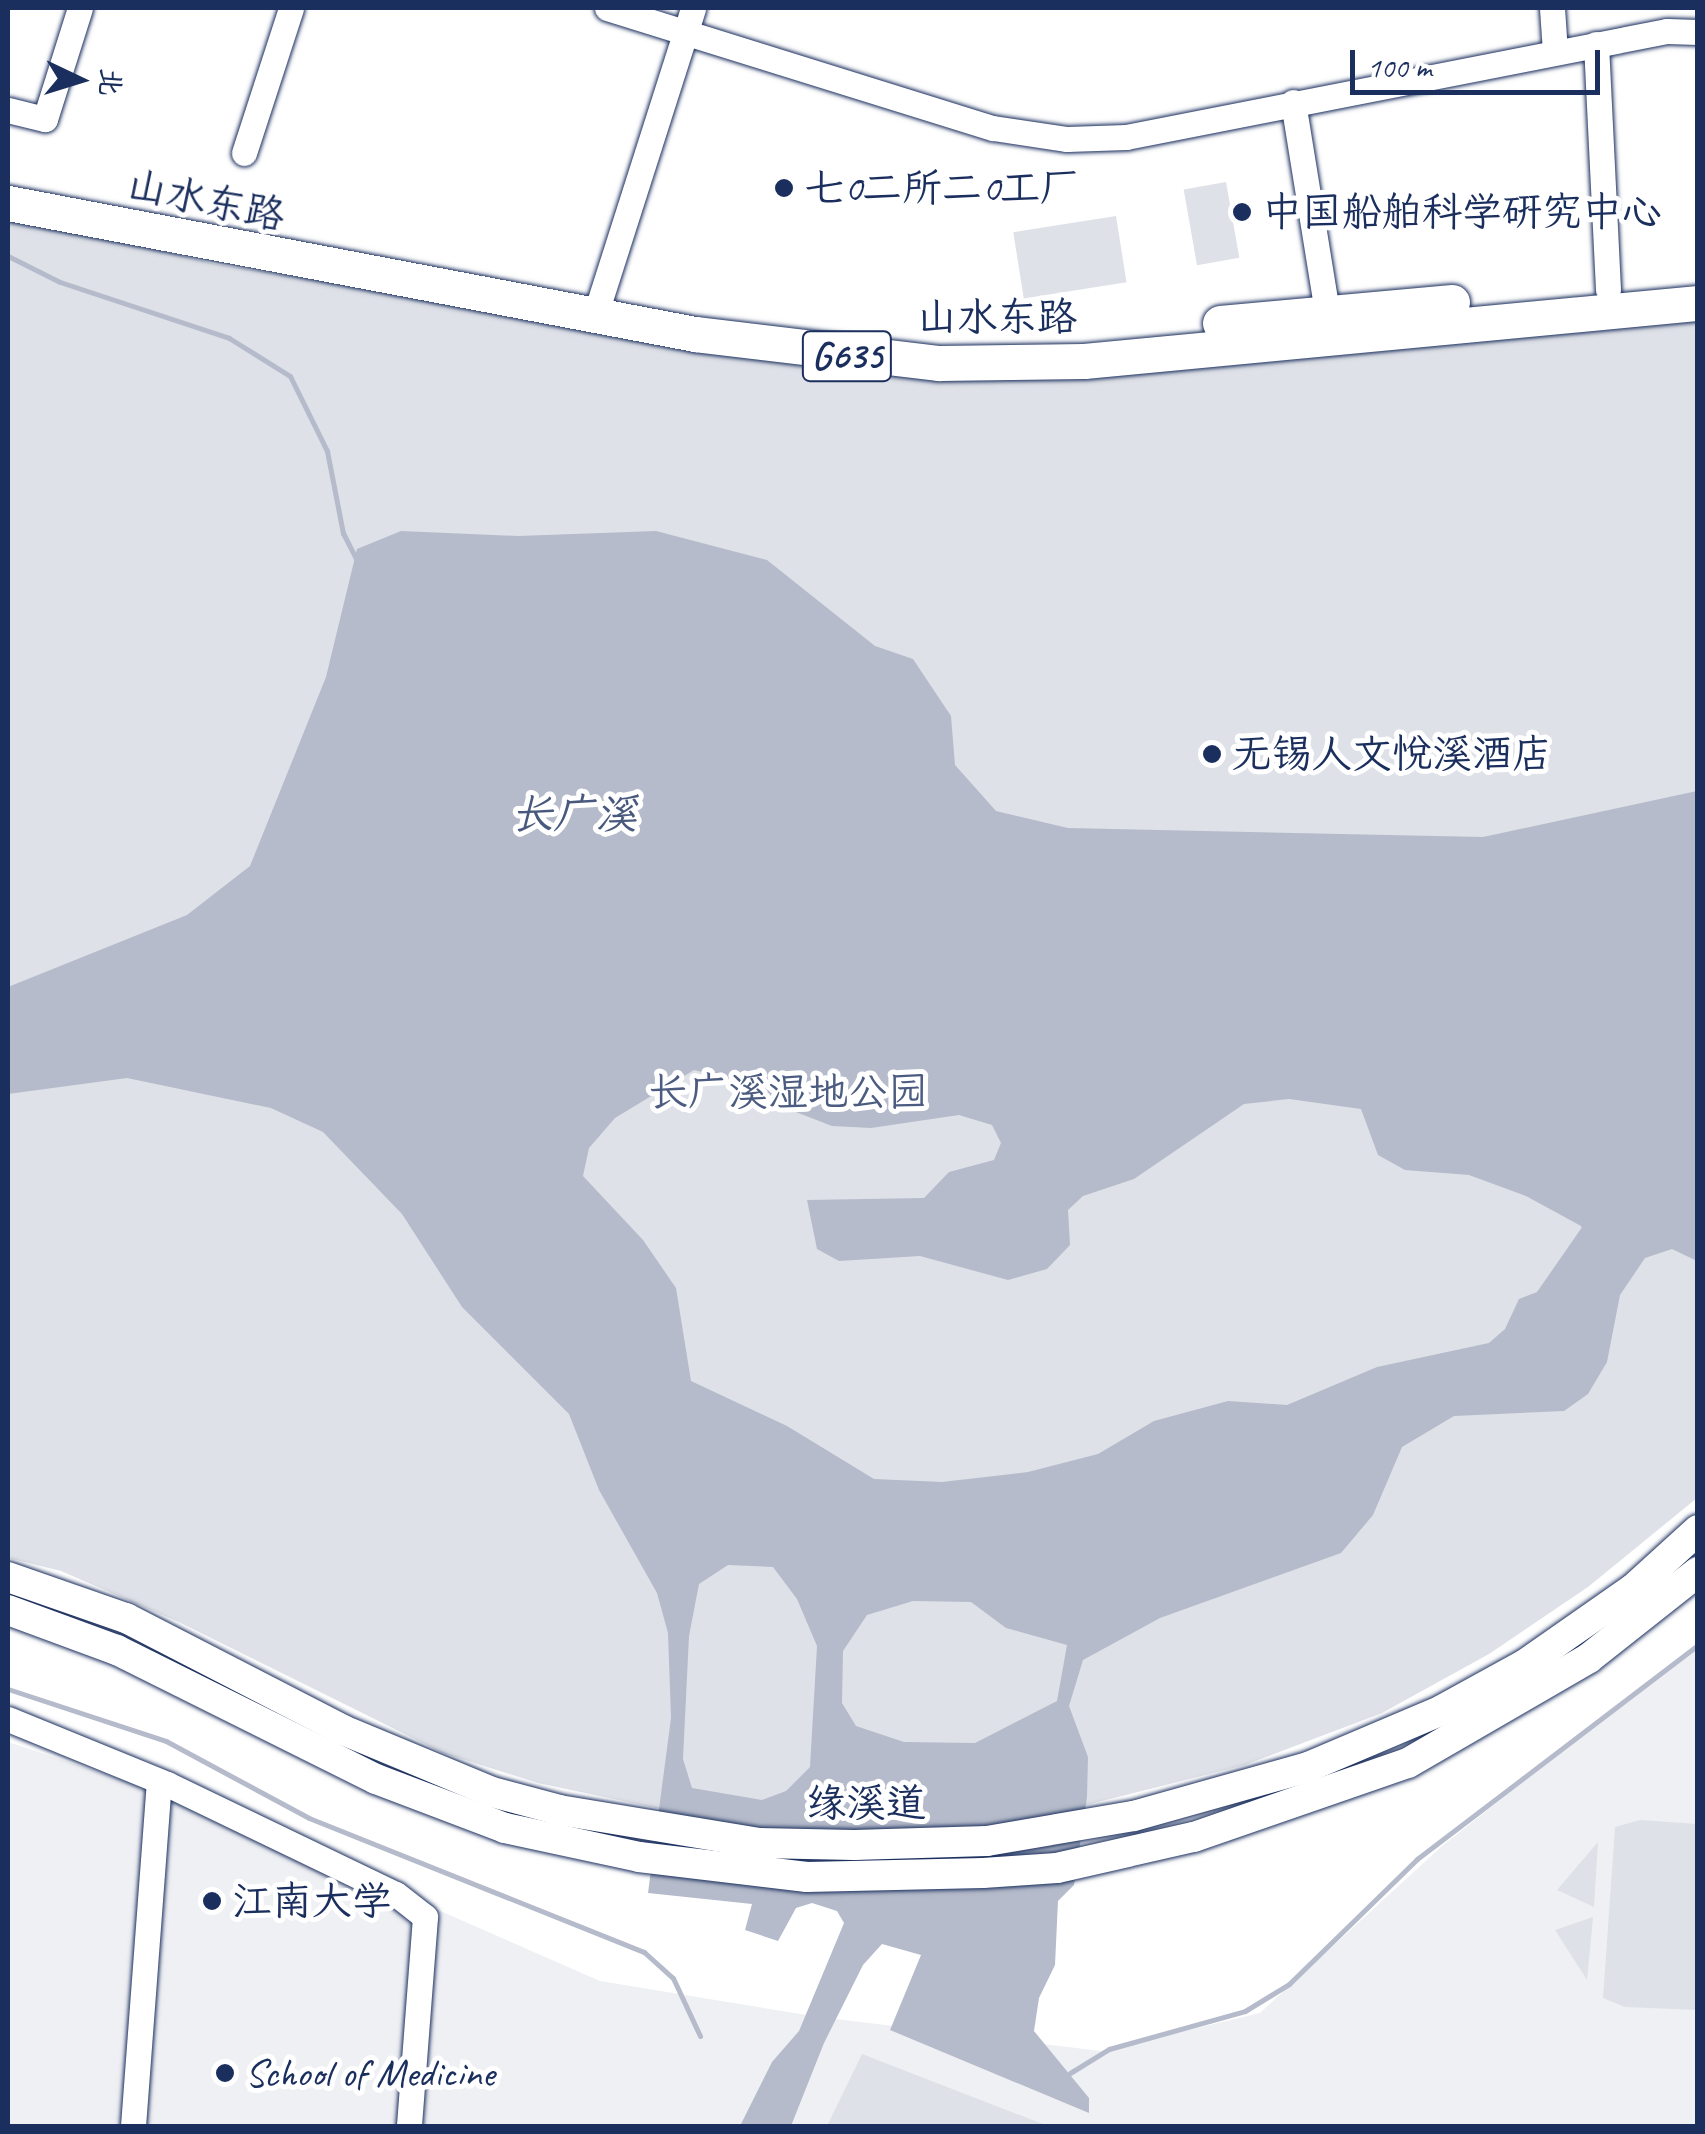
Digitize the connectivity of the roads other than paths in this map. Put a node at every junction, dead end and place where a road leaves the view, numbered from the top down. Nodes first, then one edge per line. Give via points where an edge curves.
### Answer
1 (80, 8) edge
2 (291, 8) edge
3 (607, 8) edge
4 (1552, 8) edge
5 (689, 19) edge
6 (1668, 19) edge
7 (1698, 32) edge
8 (1596, 44) junction
9 (1555, 52) junction
10 (1293, 102) junction
11 (8, 110) edge
12 (244, 154) dead end
13 (8, 182) edge
14 (8, 203) edge
15 (1698, 282) edge
16 (1608, 290) junction
17 (600, 300) junction
18 (1698, 302) edge
19 (1327, 312) junction
20 (1698, 1530) edge
21 (1698, 1572) edge
22 (8, 1577) edge
23 (8, 1610) edge
24 (8, 1719) edge
25 (158, 1783) junction
26 (132, 2126) edge
27 (409, 2126) edge

1 - 11 street via 44,119
2 - 12 street
3 - 5 street
4 - 9 street
5 - 10 street via 993,128 1067,139 1126,138
5 - 17 street
6 - 7 street
6 - 8 street
8 - 9 street
8 - 16 street
9 - 10 street
10 - 19 street
13 - 17 highway, 山水东路 / G635
14 - 18 highway, 山水东路 / G635 via 695,334 940,362 1084,361
15 - 16 highway, 山水东路 / G635
16 - 19 highway, 山水东路 / G635
17 - 19 highway, 山水东路 / G635 via 758,325 962,342 1070,339
20 - 22 main road, 缘溪道 via 1583,1624 1442,1710 1308,1768 1134,1816 987,1841 854,1845 759,1843 559,1810 427,1768 126,1618
21 - 23 main road, 缘溪道 via 1533,1694 1408,1763 1282,1810 1057,1868 827,1876 639,1857 457,1813 117,1650
24 - 25 street via 53,1732
25 - 26 street
25 - 27 street via 396,1894 425,1917

